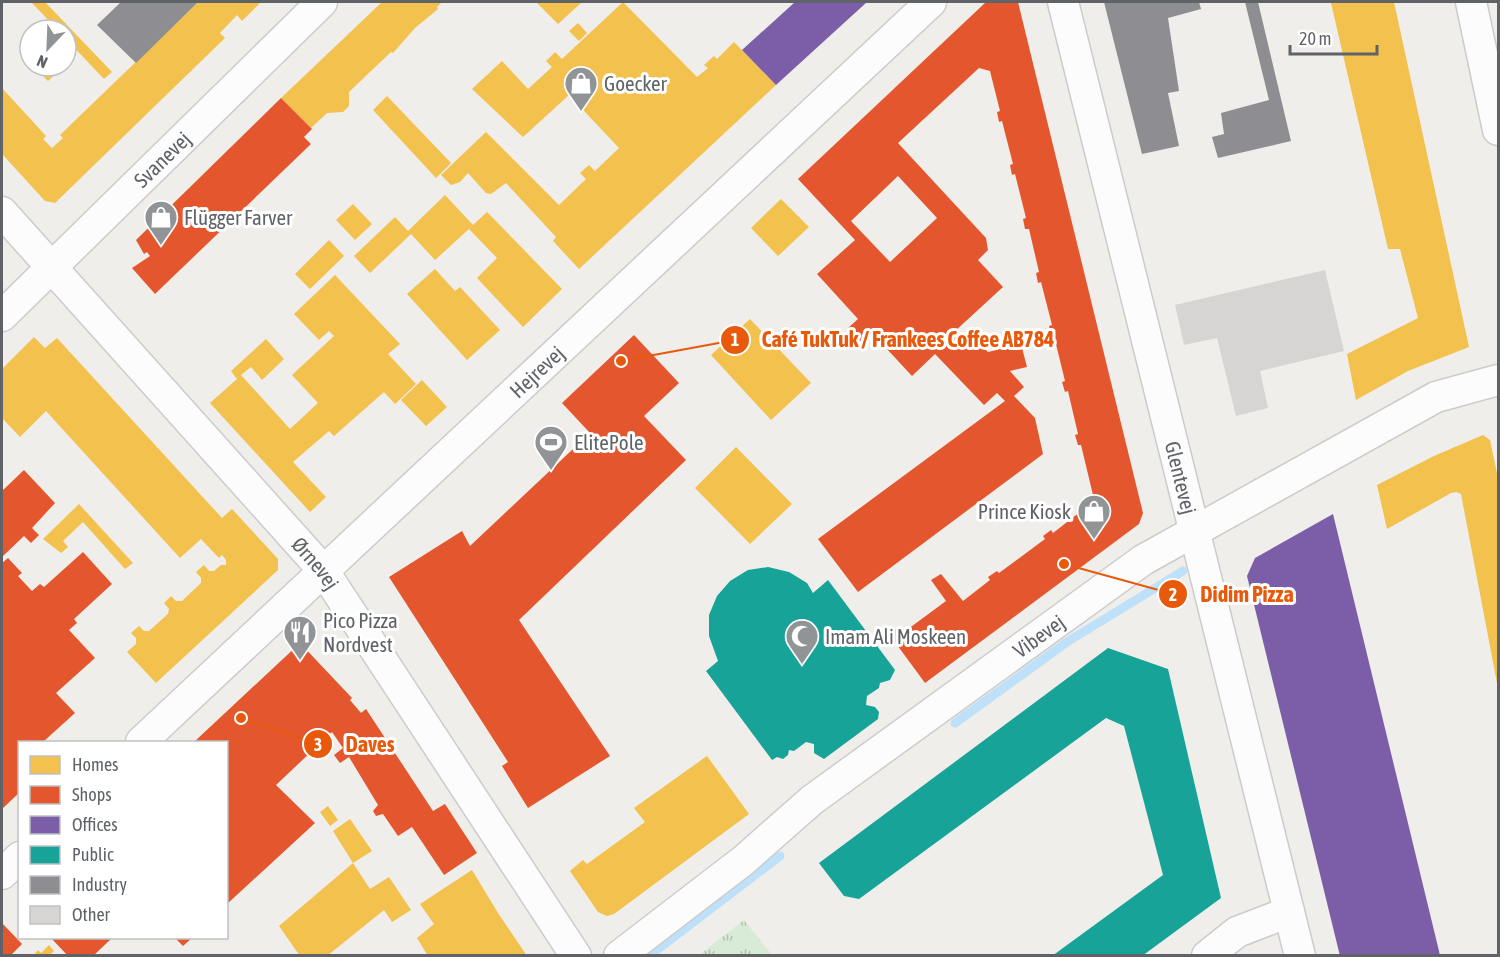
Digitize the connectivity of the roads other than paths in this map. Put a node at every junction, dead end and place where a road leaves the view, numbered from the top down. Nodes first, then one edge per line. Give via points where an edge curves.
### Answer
1 (322, 2) edge
2 (931, 2) edge
3 (1063, 2) edge
4 (1471, 2) edge
5 (1495, 98) edge
6 (1498, 130) edge
7 (2, 212) edge
8 (52, 266) junction
9 (2, 316) edge
10 (1498, 380) edge
11 (1193, 530) junction
12 (323, 570) junction
13 (142, 741) edge
14 (18, 859) edge
15 (2, 874) edge
16 (1289, 912) junction
17 (576, 956) edge
18 (619, 956) edge
19 (1207, 956) edge
20 (1300, 956) edge

1 - 8 street, Svanevej
2 - 12 street, Hejrevej
3 - 11 street, Glentevej
4 - 5 street
5 - 6 street
7 - 8 street, Ørnevej
8 - 9 street, Svanevej
8 - 12 street, Ørnevej
10 - 11 street, Vibevej via 1436,397
11 - 16 street, Glentevej
11 - 18 street, Vibevej via 1143,560 906,730 812,800 744,860
12 - 13 street, Hejrevej
12 - 17 street, Ørnevej
14 - 15 street
16 - 19 street via 1237,932
16 - 20 street, Glentevej

